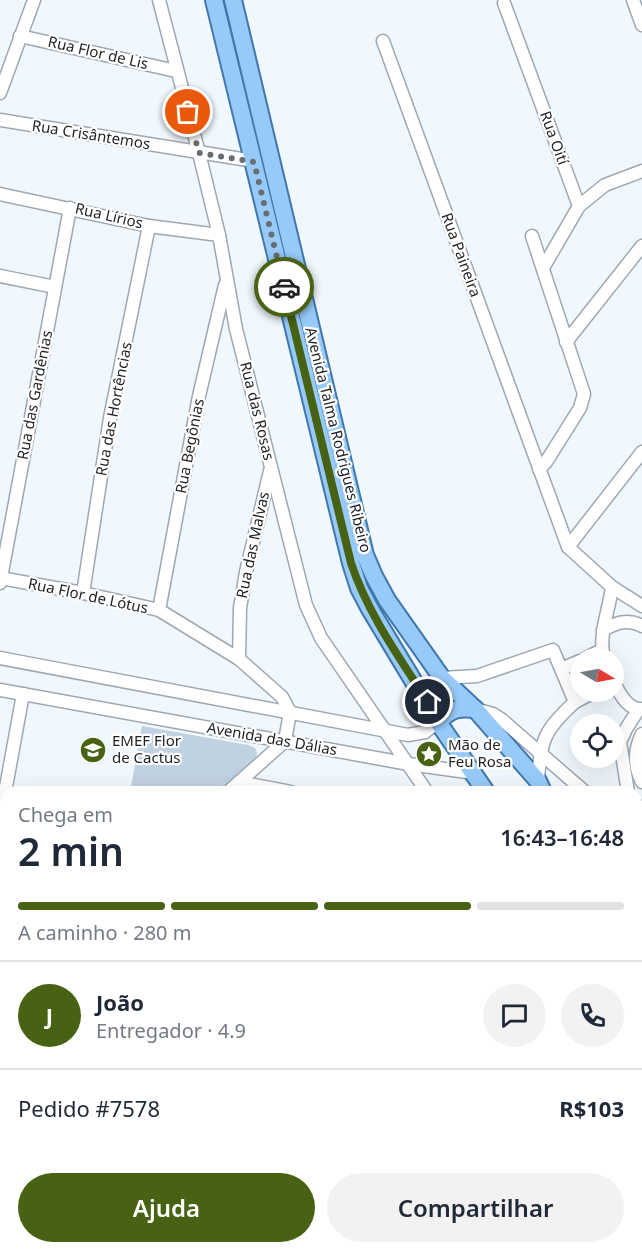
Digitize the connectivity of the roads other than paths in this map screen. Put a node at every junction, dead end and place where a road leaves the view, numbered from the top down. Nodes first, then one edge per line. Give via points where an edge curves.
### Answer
1 (34, 0) edge
2 (159, 0) edge
3 (214, 0) edge
4 (233, 0) edge
5 (633, 0) edge
6 (504, 3) dead end
7 (642, 25) edge
8 (20, 36) junction
9 (384, 41) dead end
10 (176, 71) junction
11 (0, 93) edge
12 (0, 120) edge
13 (199, 153) junction
14 (254, 162) junction
15 (642, 171) edge
16 (0, 194) edge
17 (579, 206) junction
18 (70, 208) junction
19 (149, 225) junction
20 (219, 235) junction
21 (532, 236) dead end
22 (642, 246) edge
23 (543, 268) junction
24 (0, 276) edge
25 (226, 282) junction
26 (55, 286) junction
27 (566, 342) junction
28 (642, 452) edge
29 (271, 467) junction
30 (539, 469) junction
31 (568, 546) junction
32 (0, 580) edge
33 (612, 587) junction
34 (83, 593) junction
35 (642, 606) edge
36 (610, 609) junction
37 (159, 610) junction
38 (625, 621) junction
39 (642, 626) edge
40 (603, 630) junction
41 (603, 648) edge
42 (0, 658) edge
43 (239, 659) junction
44 (570, 665) edge
45 (561, 669) junction
46 (442, 678) junction
47 (0, 690) edge
48 (570, 690) edge
49 (23, 694) junction
50 (624, 698) edge
51 (575, 702) edge
52 (475, 709) junction
53 (640, 710) edge
54 (290, 712) junction
55 (438, 722) junction
56 (384, 730) junction
57 (642, 734) edge
58 (285, 741) junction
59 (539, 753) junction
60 (409, 764) junction
61 (474, 773) junction
62 (239, 782) junction
63 (642, 782) edge
64 (6, 786) edge
65 (235, 786) edge
66 (260, 786) edge
67 (423, 786) edge
68 (482, 786) edge
69 (489, 786) edge
70 (536, 786) edge
71 (538, 786) edge
72 (578, 786) edge
73 (627, 786) edge

1 - 8 street
2 - 10 street, Rua das Rosas
3 - 14 main road, Avenida Talma Rodrigues Ribeiro
4 - 46 main road, Avenida Talma Rodrigues Ribeiro via 365,555 387,600
5 - 7 street
6 - 17 street, Rua Oití
8 - 10 street, Rua Flor de Lis
8 - 11 street
9 - 30 street, Rua Paineira
10 - 13 street, Rua das Rosas
12 - 13 street, Rua Crisântemos
13 - 14 street, Rua Crisântemos
13 - 20 street, Rua das Rosas
14 - 55 main road, Avenida Talma Rodrigues Ribeiro via 359,588
15 - 17 street via 604,185
16 - 18 street, Rua Lírios
17 - 23 street
18 - 19 street, Rua Lírios
18 - 26 street, Rua das Gardênias
19 - 20 street, Rua Lírios
19 - 34 street, Rua das Hortências via 110,418
20 - 25 street, Rua das Rosas
21 - 23 street
22 - 27 street
23 - 27 street
24 - 26 street
25 - 29 street, Rua das Rosas
25 - 37 street, Rua Begônias via 199,396
26 - 32 street, Rua das Gardênias
27 - 30 street via 584,394 580,408
28 - 31 street
29 - 43 street, Rua das Malvas via 246,572 240,608
29 - 56 street, Rua das Rosas via 306,605 321,638
30 - 31 street, Rua Paineira
31 - 33 street
32 - 34 street, Rua Flor de Lótus
33 - 35 street
33 - 36 street
34 - 37 street, Rua Flor de Lótus
36 - 38 street
36 - 40 street
37 - 43 street, Rua Flor de Lótus
38 - 39 street
38 - 40 street
40 - 41 street
42 - 54 street, Avenida das Dálias
43 - 54 street, Rua Flor de Lótus via 282,697
44 - 45 street
45 - 46 street via 553,650 477,676
45 - 48 street
46 - 52 main road, Avenida Talma Rodrigues Ribeiro
47 - 49 street, Avenida das Dálias
49 - 58 street, Avenida das Dálias
49 - 64 street
50 - 53 street via 631,707
51 - 59 street via 550,727
52 - 55 main road via 459,707
52 - 59 street via 501,719
52 - 70 main road, Avenida Talma Rodrigues Ribeiro
53 - 73 street via 620,742
54 - 56 street, Avenida das Dálias
54 - 58 street
55 - 56 street, Avenida das Dálias via 417,735
55 - 61 main road, Avenida Talma Rodrigues Ribeiro
56 - 60 street, Rua das Rosas
57 - 63 street via 636,766
58 - 60 street, Avenida das Dálias
58 - 62 street
59 - 71 street
59 - 72 street
60 - 61 street, Avenida das Dálias
60 - 67 street, Rua das Rosas
61 - 68 main road, Avenida Talma Rodrigues Ribeiro
61 - 69 main road
62 - 65 street
62 - 66 street

